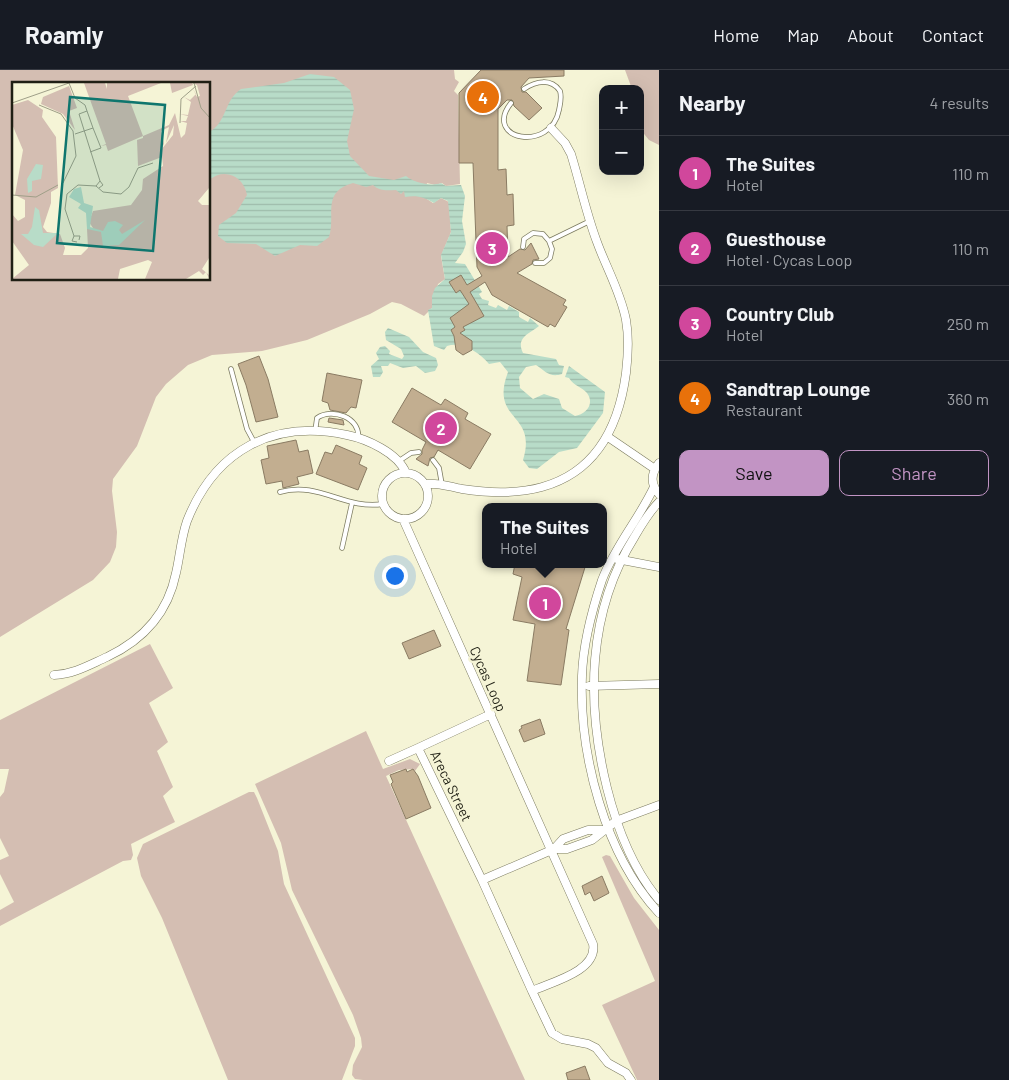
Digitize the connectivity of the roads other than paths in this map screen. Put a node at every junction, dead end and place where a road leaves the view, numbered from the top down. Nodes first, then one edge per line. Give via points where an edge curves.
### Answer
1 (524, 90) dead end
2 (510, 103) dead end
3 (551, 128) junction
4 (590, 221) junction
5 (549, 241) junction
6 (523, 247) dead end
7 (535, 263) dead end
8 (231, 369) dead end
9 (315, 432) junction
10 (608, 437) junction
11 (358, 438) junction
12 (254, 442) junction
13 (419, 452) dead end
14 (433, 460) dead end
15 (398, 461) junction
16 (657, 466) edge
17 (406, 473) junction
18 (425, 484) junction
19 (442, 484) junction
20 (657, 490) edge
21 (280, 492) dead end
22 (659, 502) edge
23 (352, 503) junction
24 (383, 504) junction
25 (403, 519) junction
26 (342, 548) dead end
27 (612, 558) junction
28 (621, 559) junction
29 (659, 567) edge
30 (54, 676) dead end
31 (659, 684) edge
32 (582, 686) junction
33 (593, 686) junction
34 (491, 714) junction
35 (418, 748) junction
36 (389, 761) dead end
37 (659, 805) edge
38 (616, 821) junction
39 (606, 829) junction
40 (552, 850) junction
41 (482, 880) junction
42 (659, 900) edge
43 (659, 914) edge
44 (532, 991) junction
45 (631, 1080) edge

1 - 3 lane via 546,82 560,91 558,118
2 - 3 lane via 504,113 504,126 509,133 538,136
3 - 4 street via 571,154
4 - 5 lane
4 - 10 street via 623,310 628,334 621,400
5 - 6 lane via 544,234 533,233 524,239
5 - 7 lane via 550,258 544,263
8 - 12 lane via 247,429
9 - 11 street
9 - 11 lane via 317,418 329,414 354,422 359,429
9 - 12 street via 281,434
10 - 16 street
10 - 19 street via 600,450 579,469 542,487 521,491 484,491
11 - 15 street
12 - 30 street via 223,466 199,497 182,537 170,594 147,631 128,647 69,674
13 - 15 lane
14 - 19 lane via 439,468
15 - 17 street
16 - 20 street via 652,481
17 - 18 street
17 - 24 street via 388,480 382,492
18 - 19 street
18 - 25 street via 428,498 422,511 417,516
20 - 27 street
21 - 23 lane via 305,488
22 - 28 street
23 - 24 lane
23 - 26 lane
24 - 25 street, Cycas Loop via 392,515
25 - 34 street, Cycas Loop
27 - 28 street
27 - 32 street via 589,626
28 - 29 street
28 - 33 street via 600,622
31 - 33 street
32 - 33 street
32 - 39 street via 588,755
33 - 38 street via 599,756
34 - 35 street, Areca Street
34 - 40 street, Cycas Loop
35 - 36 street
35 - 41 street, Areca Street
37 - 38 street
38 - 39 street
38 - 42 street via 634,863
39 - 40 street via 588,830 564,839
39 - 43 street via 635,883
40 - 41 street
40 - 44 street, Cycas Loop via 593,944 593,955 588,965
41 - 44 street, Areca Street
44 - 45 street, Areca Street via 552,1033 596,1048 608,1063 626,1073

